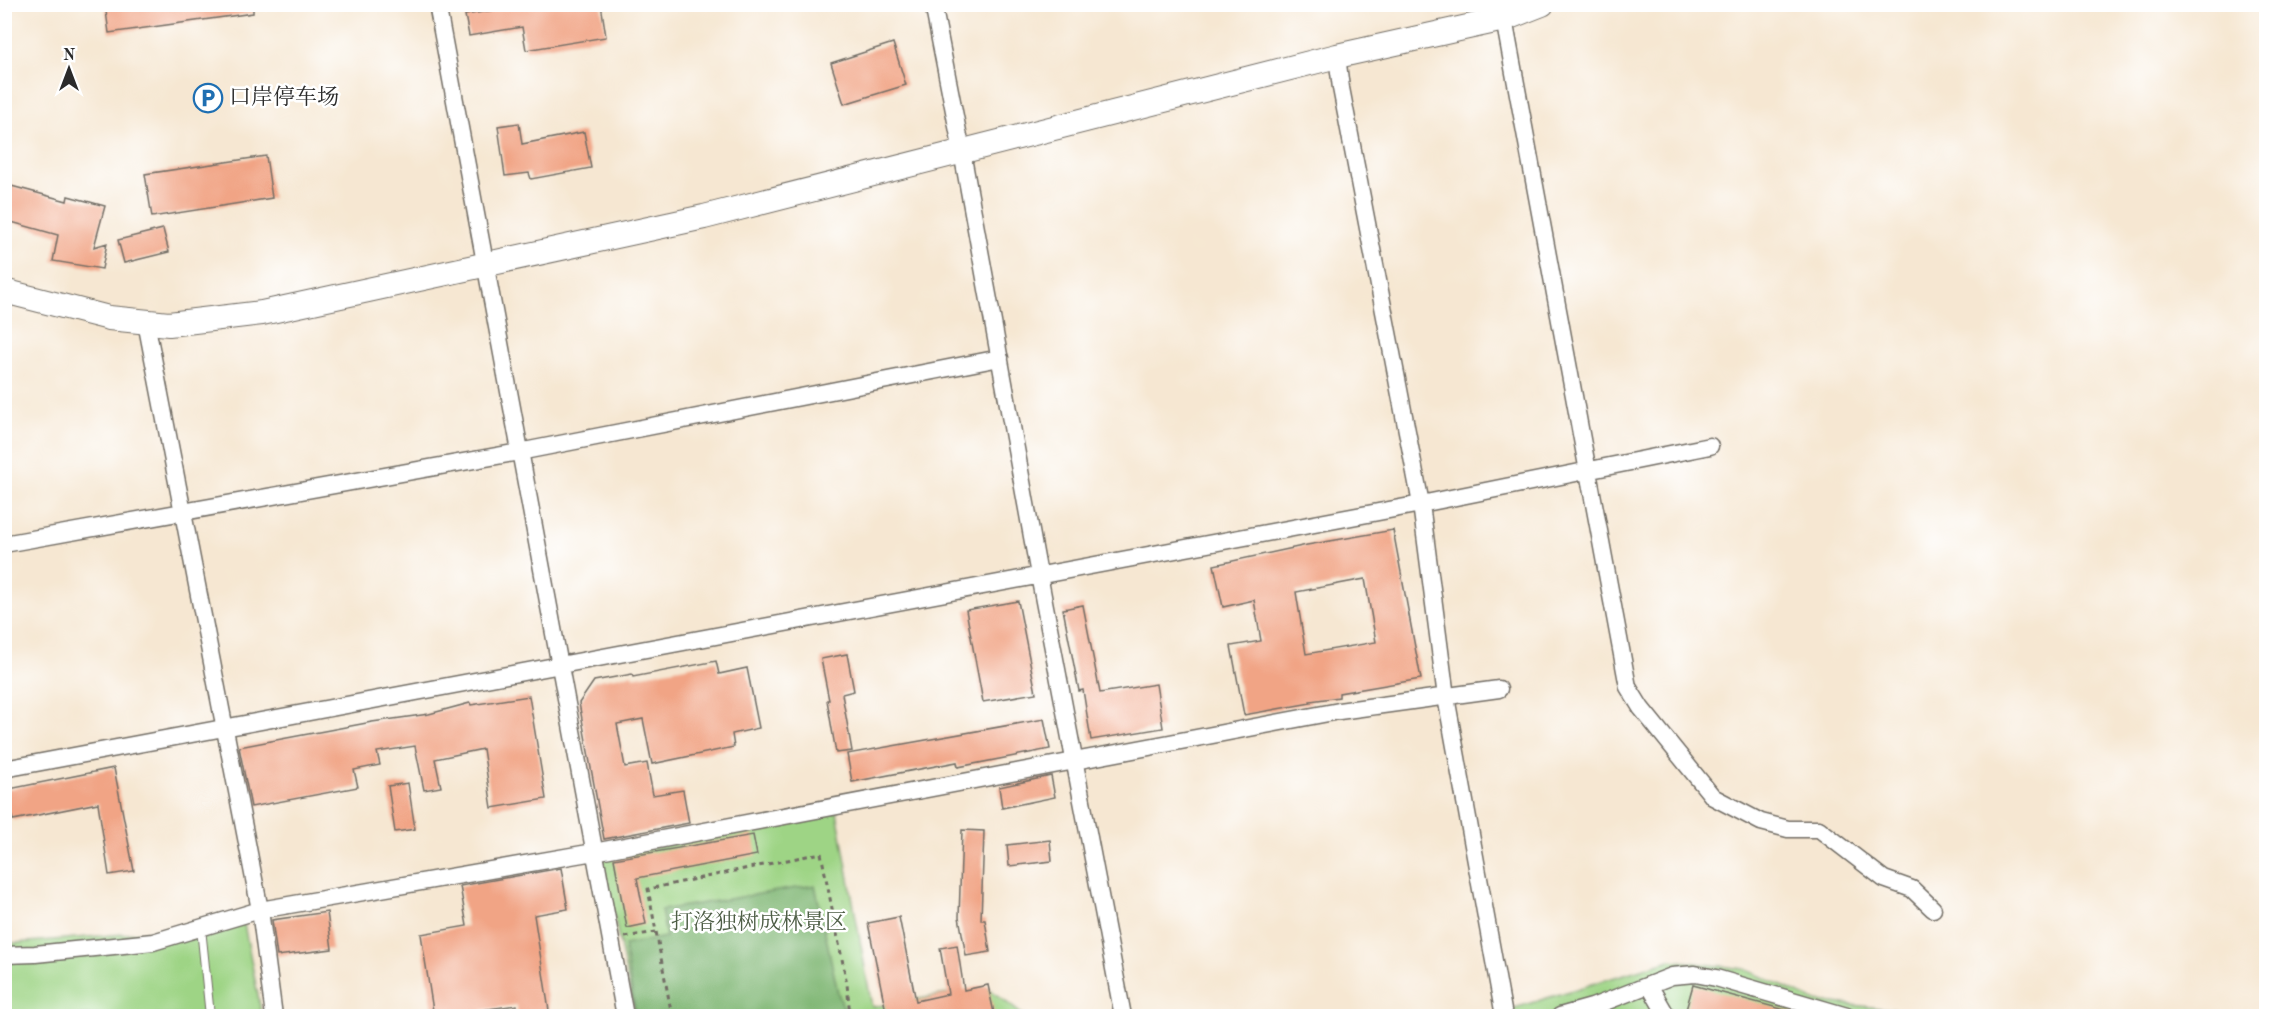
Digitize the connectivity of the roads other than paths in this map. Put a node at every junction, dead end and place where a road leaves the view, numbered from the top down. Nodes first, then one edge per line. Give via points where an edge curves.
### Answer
1 (437, 4) edge
2 (933, 4) edge
3 (1542, 4) edge
4 (1504, 18) junction
5 (1337, 57) junction
6 (962, 152) junction
7 (484, 265) junction
8 (4, 291) edge
9 (146, 322) junction
10 (1000, 358) junction
11 (1710, 446) dead end
12 (519, 452) junction
13 (1587, 472) junction
14 (1421, 504) junction
15 (183, 512) junction
16 (4, 544) edge
17 (1039, 575) junction
18 (559, 666) junction
19 (1499, 689) dead end
20 (1446, 697) junction
21 (224, 728) junction
22 (1074, 762) junction
23 (4, 769) edge
24 (594, 852) junction
25 (1933, 909) dead end
26 (260, 910) junction
27 (201, 928) junction
28 (4, 955) edge
29 (1649, 985) junction
30 (1790, 1009) edge
31 (210, 1017) edge
32 (274, 1017) edge
33 (625, 1017) edge
34 (1123, 1017) edge
35 (1504, 1017) edge
36 (1560, 1017) edge
37 (1667, 1017) edge
38 (1847, 1017) edge

1 - 7 street
2 - 6 street
3 - 4 street
4 - 5 street
4 - 13 street
5 - 6 street
5 - 14 street
6 - 7 street via 704,217
6 - 10 street
7 - 9 street via 262,313 169,324
7 - 12 street
8 - 9 street via 109,318
9 - 15 street
10 - 12 street
10 - 17 street
11 - 13 street
12 - 15 street
12 - 18 street
13 - 14 street
13 - 25 street via 1628,687 1641,708 1713,797 1761,822 1788,829 1819,829 1884,879 1912,889
14 - 17 street
14 - 20 street
15 - 16 street
15 - 21 street
17 - 18 street
17 - 22 street
18 - 21 street
18 - 24 street
19 - 20 street
20 - 22 street via 1339,711
20 - 35 street
21 - 23 street
21 - 26 street
22 - 24 street
22 - 34 street
24 - 26 street
24 - 33 street
26 - 27 street
26 - 32 street
27 - 28 street via 153,942
27 - 31 lane
29 - 30 street via 1672,976 1695,974 1716,978
29 - 36 street
29 - 37 street
30 - 38 street

